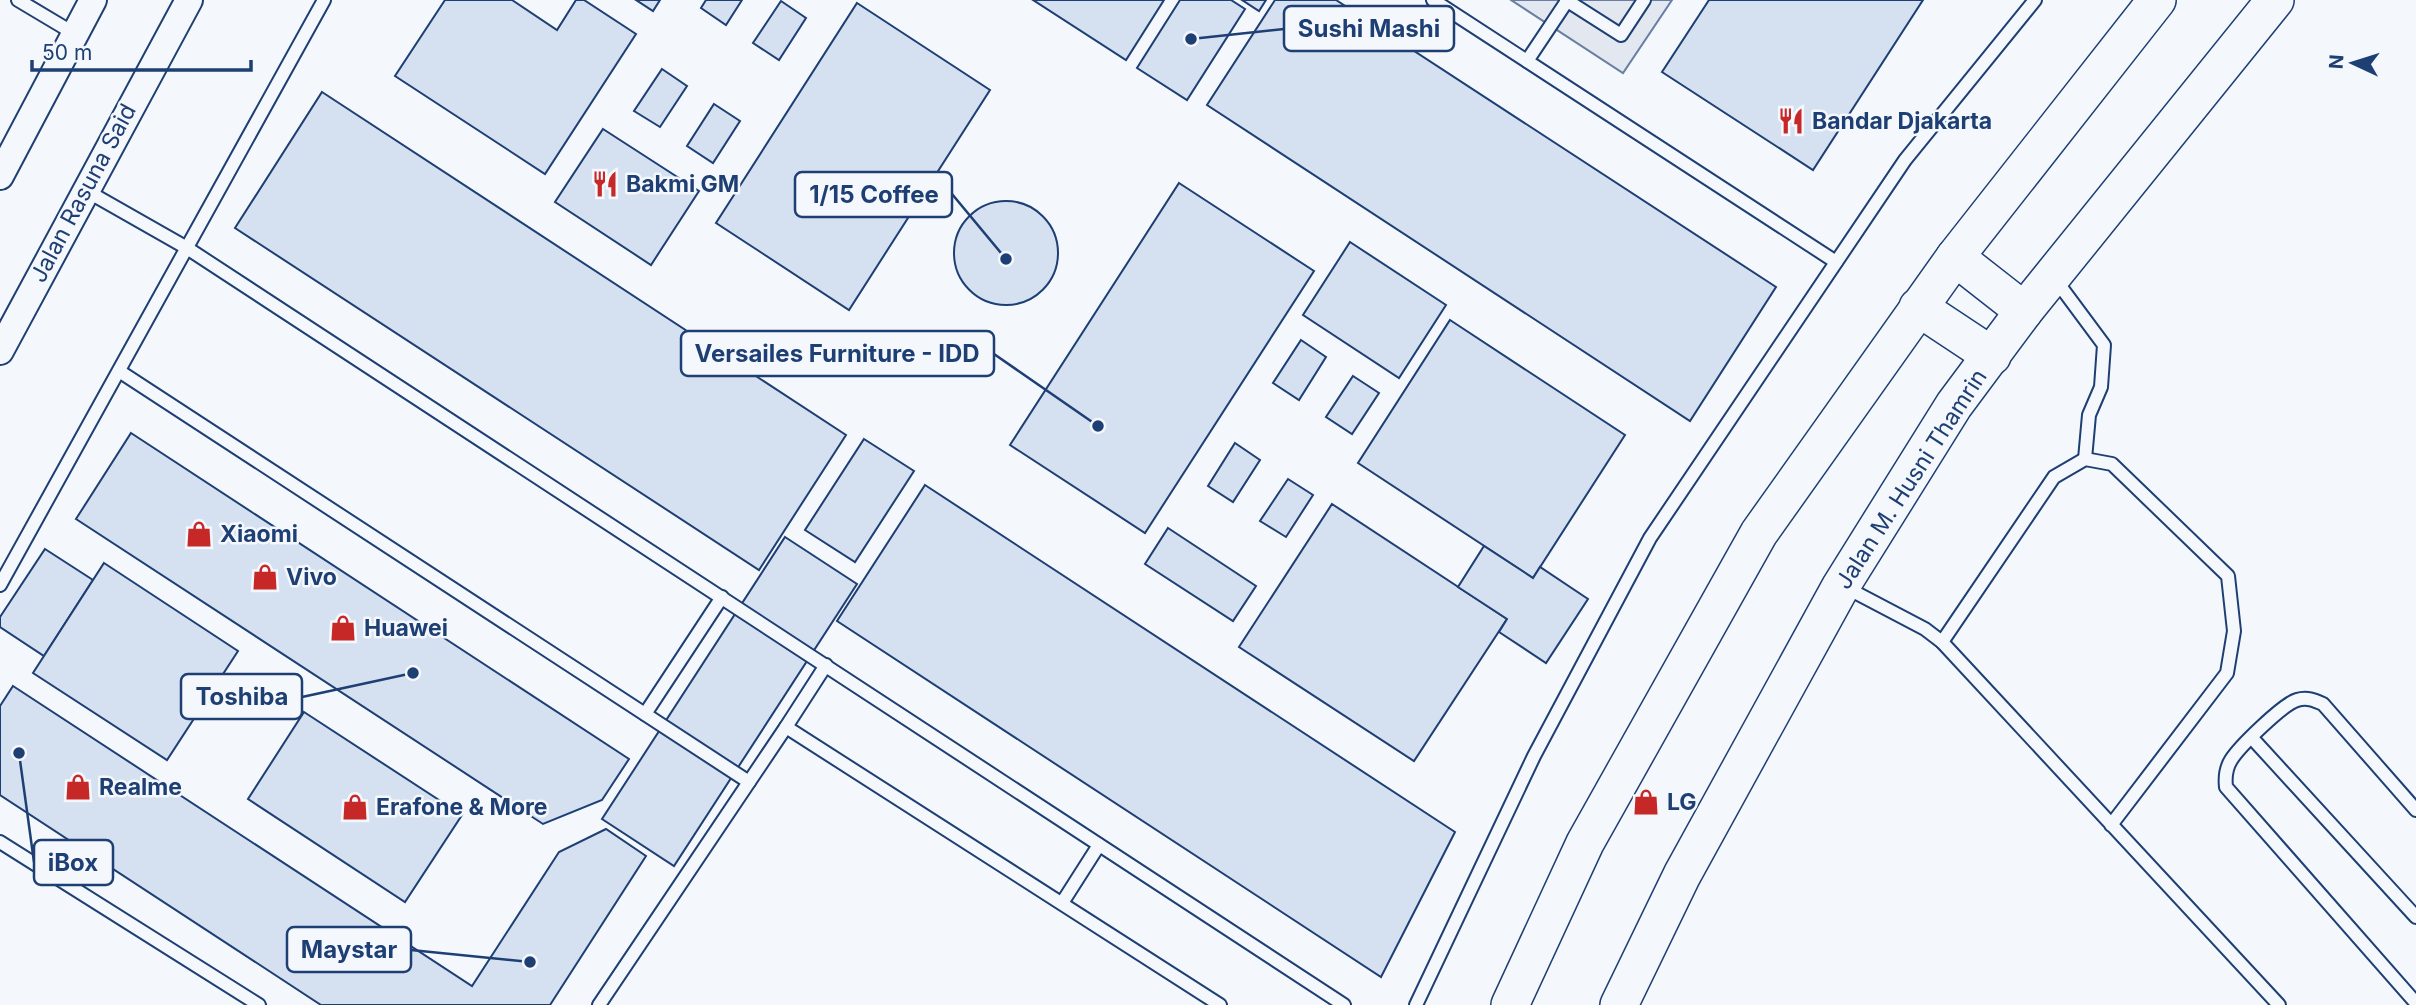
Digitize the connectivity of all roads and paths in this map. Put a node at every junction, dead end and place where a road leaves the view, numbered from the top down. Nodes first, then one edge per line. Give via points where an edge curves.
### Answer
1 (18, 0) edge
2 (93, 0) edge
3 (189, 0) edge
4 (324, 0) edge
5 (1433, 0) edge
6 (1567, 0) edge
7 (1644, 0) edge
8 (2034, 0) edge
9 (2157, 0) edge
10 (2274, 0) edge
11 (75, 34) junction
12 (1527, 61) junction
13 (0, 176) edge
14 (85, 190) junction
15 (187, 248) junction
16 (1955, 257) junction
17 (1836, 262) junction
18 (2053, 275) junction
19 (1918, 307) junction
20 (2024, 311) junction
21 (0, 351) edge
22 (1992, 356) junction
23 (118, 371) junction
24 (2085, 459) junction
25 (0, 584) edge
26 (1841, 586) junction
27 (722, 597) junction
28 (1942, 642) junction
29 (826, 665) junction
30 (645, 714) junction
31 (786, 727) junction
32 (2252, 738) junction
33 (749, 782) junction
34 (2416, 810) edge
35 (2111, 825) junction
36 (0, 842) edge
37 (1099, 845) junction
38 (1062, 903) junction
39 (2416, 917) edge
40 (2416, 1003) edge
41 (259, 1005) edge
42 (599, 1005) edge
43 (1220, 1005) edge
44 (1344, 1005) edge
45 (1416, 1005) edge
46 (1510, 1005) edge
47 (1619, 1005) edge
48 (2279, 1005) edge

1 - 11 lane
2 - 11 street
3 - 14 street, Jalan Rasuna Said
4 - 15 lane
5 - 12 lane
6 - 7 lane via 1621,35
6 - 12 lane
8 - 17 lane via 1905,160
9 - 16 main road
10 - 18 main road, Jalan M. Husni Thamrin
11 - 13 street
12 - 17 lane
14 - 15 lane
14 - 21 street, Jalan Rasuna Said
15 - 23 lane
15 - 27 lane
16 - 19 main road
16 - 20 main road
17 - 45 lane via 1650,538 1534,756
18 - 20 main road, Jalan M. Husni Thamrin
18 - 24 lane via 2105,345
19 - 22 main road
19 - 46 main road via 1759,533 1585,843
20 - 22 main road, Jalan M. Husni Thamrin
22 - 26 main road, Jalan M. Husni Thamrin via 1954,405
23 - 25 lane
23 - 30 lane
24 - 28 lane via 2054,477
24 - 35 lane via 2112,464 2228,576 2234,631 2227,673
26 - 28 lane
26 - 47 main road, Jalan M. Husni Thamrin via 1682,875
27 - 29 lane
27 - 30 lane
28 - 35 lane
29 - 31 lane
29 - 37 lane
30 - 33 lane
31 - 33 lane
31 - 38 lane
32 - 34 lane via 2295,700 2311,698 2323,704
32 - 39 lane
32 - 40 lane via 2230,761 2226,787
33 - 42 lane
35 - 48 lane
36 - 41 lane
37 - 38 lane
37 - 44 lane
38 - 43 lane

